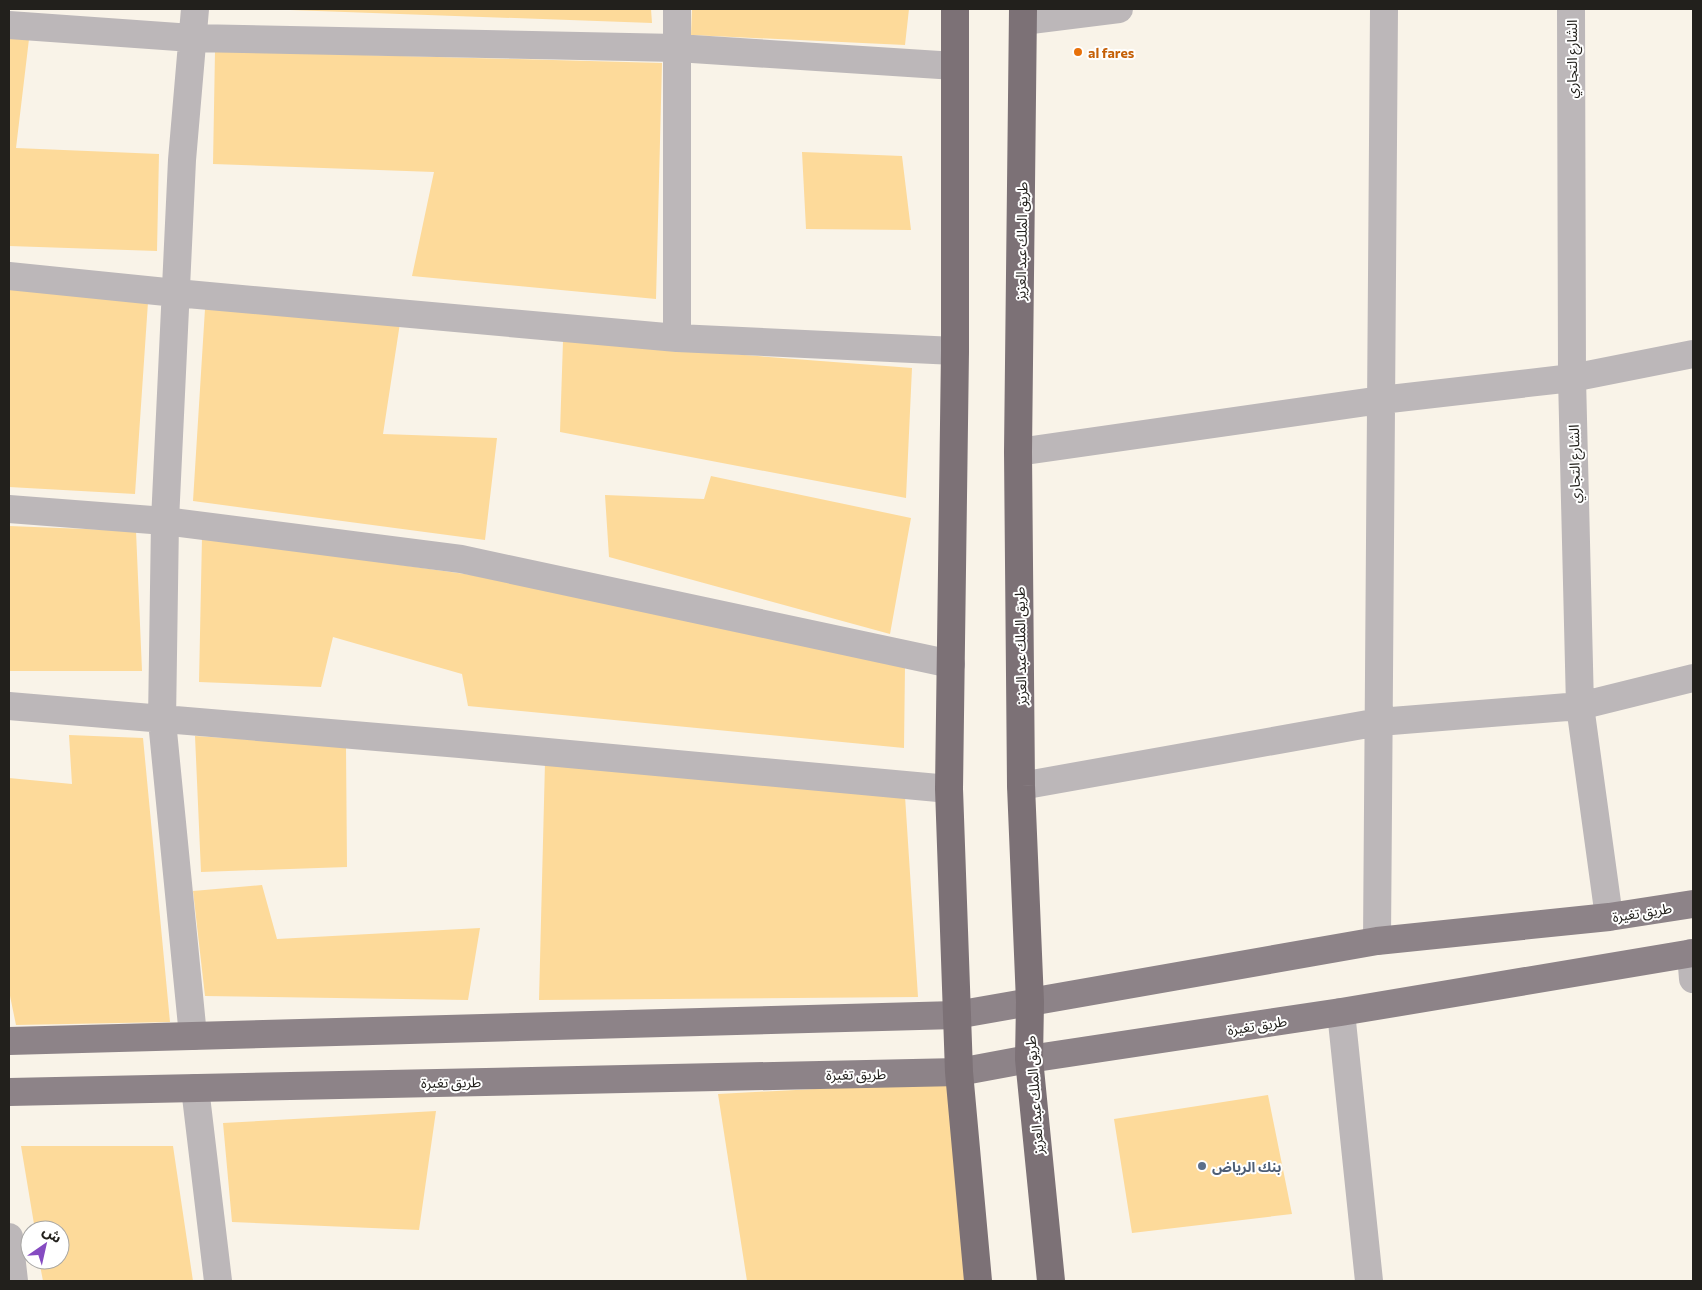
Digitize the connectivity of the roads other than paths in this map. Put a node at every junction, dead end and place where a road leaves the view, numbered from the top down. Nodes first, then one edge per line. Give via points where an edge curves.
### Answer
1 (195, 9) edge
2 (676, 9) edge
3 (955, 9) edge
4 (1120, 9) edge
5 (1384, 9) edge
6 (1571, 9) edge
7 (1023, 15) edge
8 (9, 25) edge
9 (192, 38) junction
10 (677, 48) junction
11 (955, 66) junction
12 (9, 276) edge
13 (176, 293) junction
14 (677, 338) junction
15 (955, 351) junction
16 (1693, 354) edge
17 (1572, 378) junction
18 (1382, 400) junction
19 (1018, 452) junction
20 (9, 509) edge
21 (165, 521) junction
22 (950, 664) junction
23 (1693, 678) edge
24 (9, 706) edge
25 (1580, 706) junction
26 (162, 720) junction
27 (1379, 722) junction
28 (1021, 786) junction
29 (949, 789) junction
30 (1693, 904) edge
31 (1609, 917) junction
32 (1378, 941) junction
33 (1692, 961) edge
34 (1030, 1002) junction
35 (1341, 1012) junction
36 (956, 1015) junction
37 (193, 1036) junction
38 (9, 1041) edge
39 (1029, 1059) junction
40 (959, 1072) junction
41 (195, 1088) junction
42 (9, 1092) edge
43 (9, 1237) edge
44 (14, 1281) edge
45 (218, 1281) edge
46 (978, 1281) edge
47 (1051, 1281) edge
48 (1369, 1281) edge

1 - 9 street
2 - 10 street
3 - 11 highway
4 - 7 street
5 - 18 street
6 - 17 street, الشارع التجاري
7 - 19 highway, طريق الملك عبد العزيز
8 - 9 street
9 - 10 street
9 - 13 street
10 - 11 street
10 - 14 street
11 - 15 highway
12 - 13 street
13 - 14 street
13 - 21 street
14 - 15 street
15 - 22 highway
16 - 17 street
17 - 18 street
17 - 25 street, الشارع التجاري
18 - 19 street
18 - 27 street
19 - 28 highway, طريق الملك عبد العزيز
20 - 21 street
21 - 22 street via 461,558
21 - 26 street
22 - 29 highway
23 - 25 street
24 - 26 street
25 - 27 street
25 - 31 street, الشارع التجاري
26 - 29 street
26 - 37 street
27 - 28 street
27 - 32 street
28 - 34 highway, طريق الملك عبد العزيز
29 - 36 highway
30 - 31 main road, طريق تغيرة
31 - 32 main road, طريق تغيرة
32 - 34 main road, طريق تغيرة
33 - 35 main road, طريق تغيرة
34 - 36 main road, طريق تغيرة
34 - 39 highway, طريق الملك عبد العزيز
35 - 39 main road, طريق تغيرة
35 - 48 street
36 - 37 main road, طريق تغيرة
36 - 40 highway
37 - 38 main road, طريق تغيرة
39 - 40 main road, طريق تغيرة
39 - 47 highway, طريق الملك عبد العزيز
40 - 41 main road, طريق تغيرة
40 - 46 highway
41 - 42 main road, طريق تغيرة
41 - 45 street
43 - 44 street

